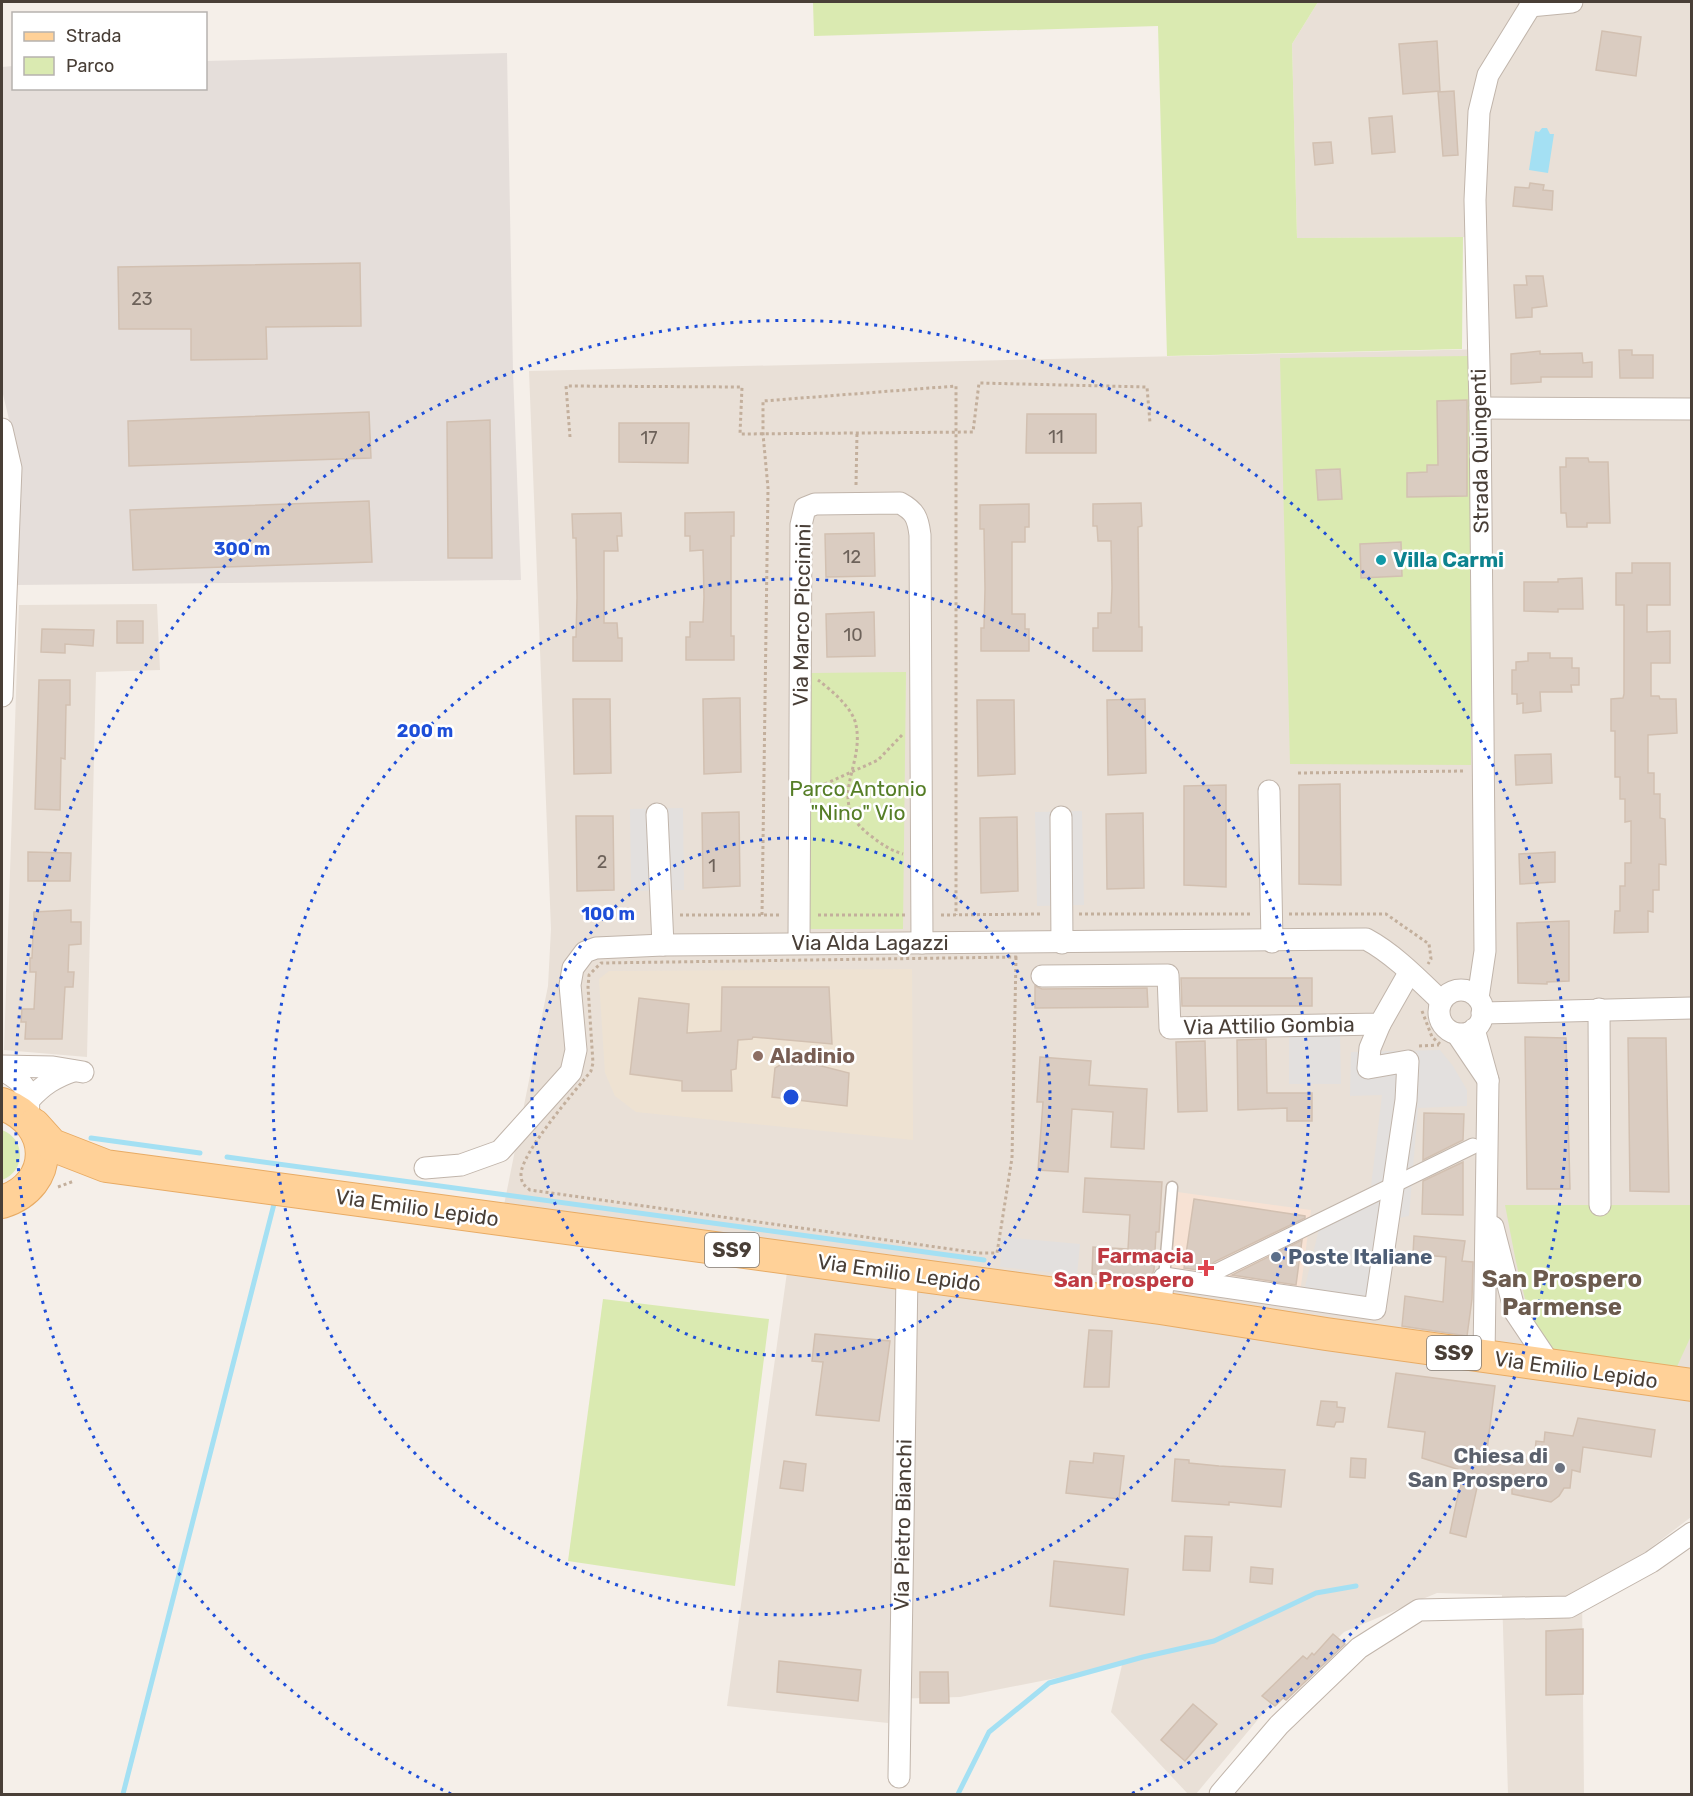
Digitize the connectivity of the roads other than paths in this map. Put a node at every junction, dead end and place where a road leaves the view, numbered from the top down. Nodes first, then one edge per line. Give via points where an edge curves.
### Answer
1 (1572, 2) edge
2 (1532, 4) edge
3 (1480, 408) junction
4 (1692, 409) edge
5 (2, 429) edge
6 (2, 696) edge
7 (1269, 791) dead end
8 (657, 814) dead end
9 (1060, 817) dead end
10 (1272, 942) junction
11 (922, 943) junction
12 (1062, 943) junction
13 (799, 944) junction
14 (663, 945) junction
15 (1485, 951) junction
16 (1413, 975) junction
17 (1042, 976) dead end
18 (1449, 996) junction
19 (1692, 1008) edge
20 (1599, 1009) junction
21 (1380, 1024) junction
22 (1466, 1024) junction
23 (2, 1068) edge
24 (23, 1111) edge
25 (1473, 1146) dead end
26 (106, 1166) junction
27 (425, 1168) dead end
28 (1394, 1185) junction
29 (1172, 1187) dead end
30 (15, 1195) edge
31 (1486, 1200) junction
32 (1600, 1205) dead end
33 (907, 1274) junction
34 (1208, 1284) junction
35 (1162, 1293) junction
36 (1515, 1312) junction
37 (1497, 1359) junction
38 (1552, 1367) junction
39 (1692, 1385) edge
40 (1692, 1533) edge
41 (899, 1777) dead end
42 (1220, 1794) edge

1 - 2 street
2 - 3 street, Strada Quingenti via 1488,75 1479,112 1475,200
3 - 4 street
3 - 15 street, Strada Quingenti
5 - 6 street via 11,468
7 - 10 street
8 - 14 street
9 - 12 street
10 - 12 street, Via Alda Lagazzi
10 - 16 street, Via Alda Lagazzi via 1366,939
11 - 12 street, Via Alda Lagazzi
11 - 13 street, Via Alda Lagazzi
11 - 13 street, Via Marco Piccinini via 920,535 918,518 900,503 815,504 805,508 801,525
13 - 14 street, Via Alda Lagazzi
14 - 27 street, Via Alda Lagazzi via 596,948 585,952 573,968 570,985 576,1050 571,1072 500,1151 461,1165
15 - 18 street
15 - 22 street, Strada Quingenti
16 - 18 street, Via Alda Lagazzi
16 - 21 street, Via Attilio Gombia
17 - 21 street, Via Attilio Gombia via 1168,975 1170,1028
18 - 22 street via 1468,992
18 - 22 street via 1439,1015 1441,1022 1450,1031
19 - 20 street
20 - 22 street
20 - 32 street
21 - 28 street via 1370,1048 1368,1068 1408,1061
22 - 31 street via 1488,1080
23 - 24 street via 18,1078
23 - 24 street via 54,1067 78,1071 57,1076 45,1084
24 - 26 main road, Via Emilio Lepido / SS9 via 52,1144
24 - 30 main road, Via Emilio Lepido / SS9 via 40,1141 42,1157 37,1174
25 - 28 street
26 - 30 main road, Via Emilio Lepido / SS9 via 49,1175
26 - 33 main road, Via Emilio Lepido / SS9
28 - 34 street via 1218,1271
28 - 34 street via 1376,1309
29 - 35 lane
31 - 36 street
31 - 37 street
33 - 35 main road, Via Emilio Lepido / SS9
33 - 41 street, Via Pietro Bianchi
34 - 35 street
35 - 37 main road, Via Emilio Lepido / SS9
36 - 37 street via 1516,1342
36 - 38 street
37 - 38 main road, Via Emilio Lepido / SS9
38 - 39 main road, Via Emilio Lepido / SS9
40 - 42 street via 1651,1562 1569,1607 1419,1610 1359,1648 1279,1725

